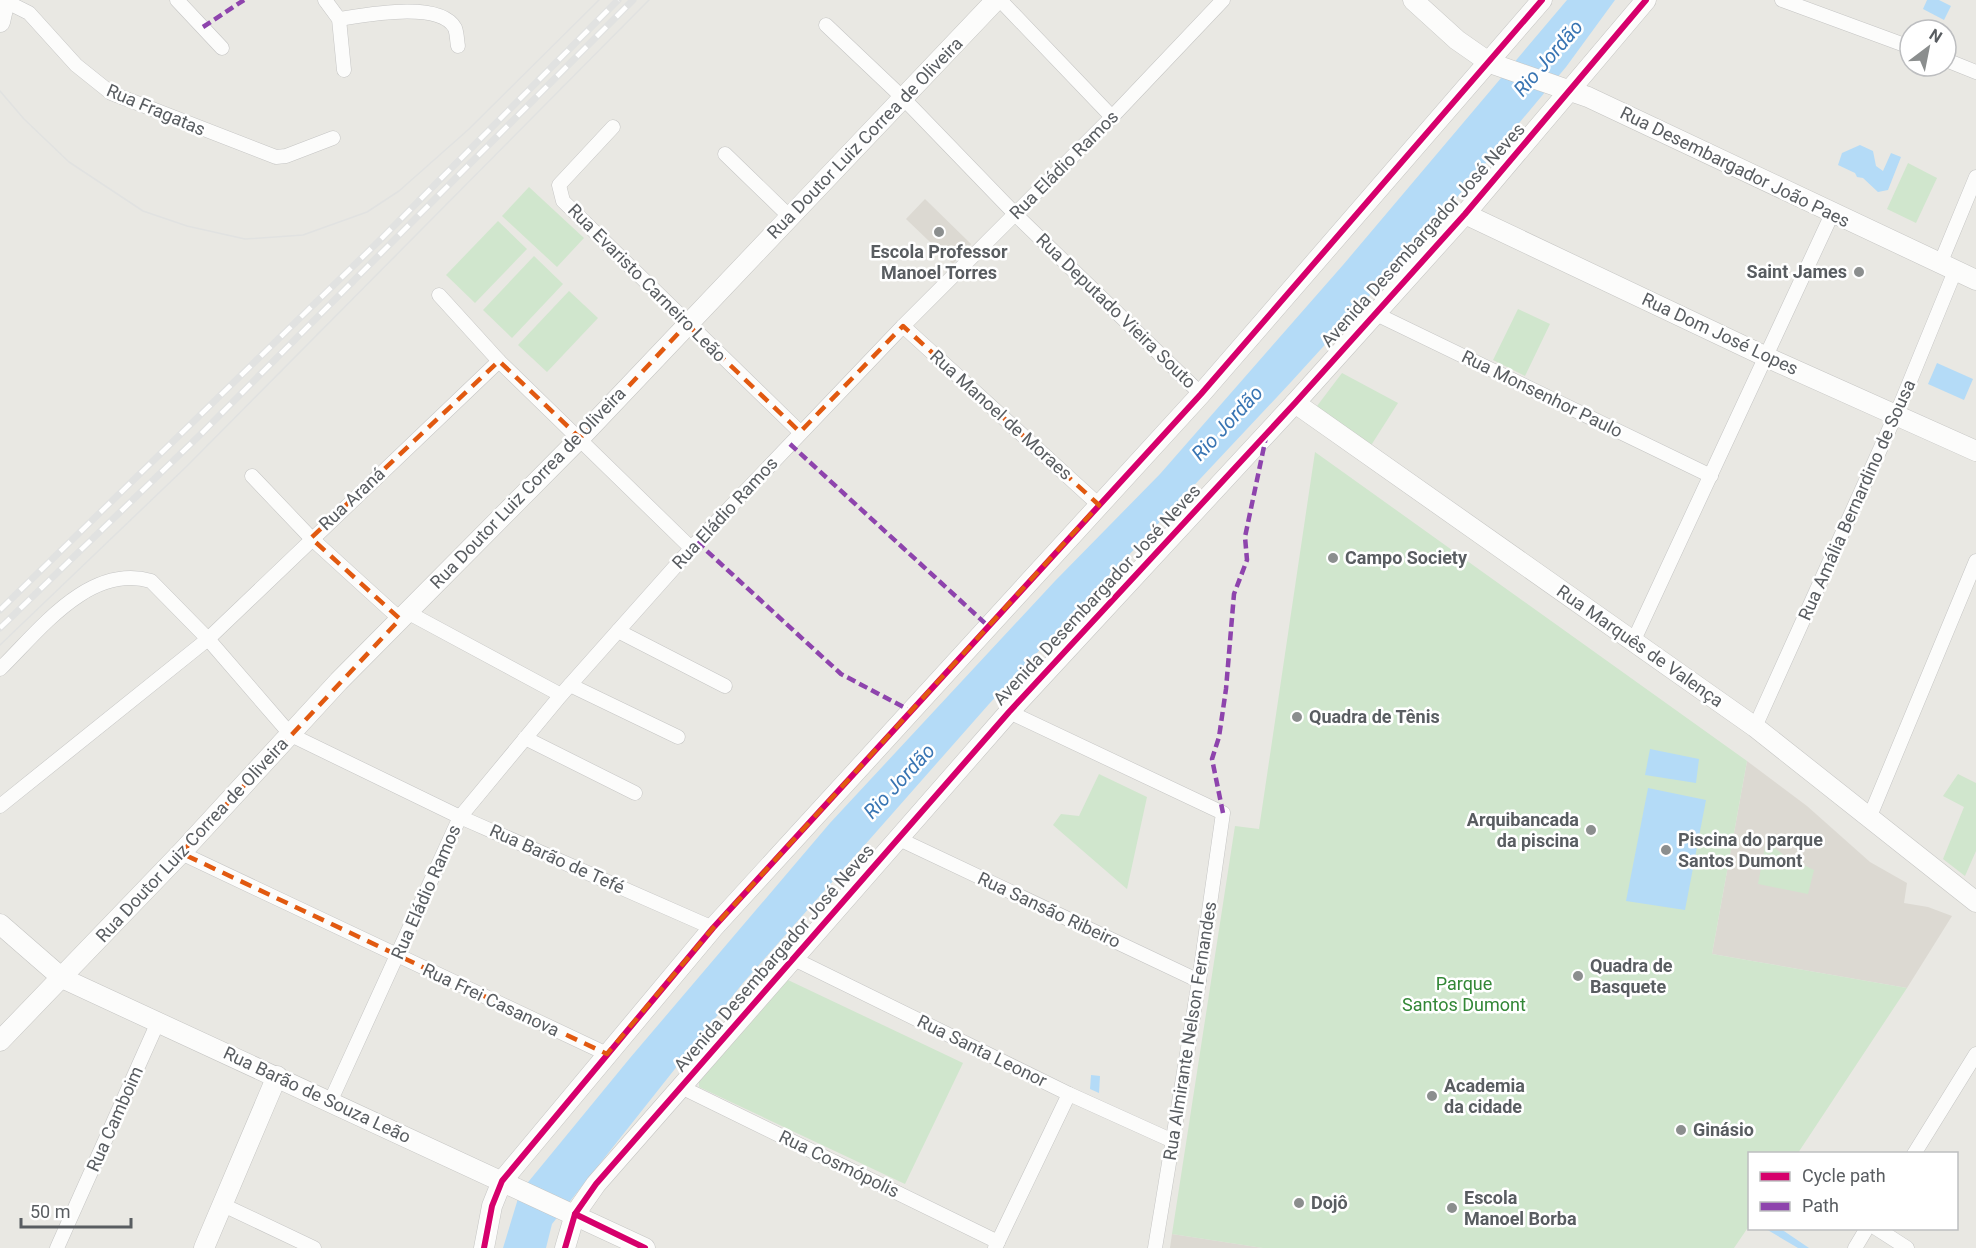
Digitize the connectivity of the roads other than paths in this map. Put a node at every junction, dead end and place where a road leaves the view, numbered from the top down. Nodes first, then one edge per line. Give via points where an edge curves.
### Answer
1 (177, 0) edge
2 (325, 0) edge
3 (996, 0) edge
4 (1000, 0) edge
5 (1224, 0) edge
6 (1413, 0) edge
7 (1542, 0) edge
8 (1646, 0) edge
9 (1782, 0) edge
10 (5, 1) edge
11 (339, 19) junction
12 (0, 22) edge
13 (826, 26) dead end
14 (1898, 42) edge
15 (458, 46) dead end
16 (222, 48) dead end
17 (1497, 65) junction
18 (1958, 65) edge
19 (344, 70) dead end
20 (1976, 72) edge
21 (1566, 89) junction
22 (903, 98) junction
23 (1112, 117) junction
24 (613, 127) dead end
25 (333, 138) dead end
26 (725, 154) dead end
27 (1976, 177) edge
28 (1465, 214) junction
29 (1832, 214) junction
30 (1016, 215) junction
31 (789, 216) junction
32 (1948, 268) junction
33 (1976, 280) edge
34 (440, 295) dead end
35 (1374, 313) junction
36 (687, 324) junction
37 (903, 326) junction
38 (1764, 356) junction
39 (500, 361) junction
40 (1201, 394) junction
41 (1295, 403) junction
42 (1895, 415) junction
43 (800, 432) junction
44 (580, 438) junction
45 (1976, 451) edge
46 (252, 476) dead end
47 (1711, 476) junction
48 (1099, 505) junction
49 (311, 538) junction
50 (692, 548) junction
51 (1976, 561) edge
52 (403, 616) junction
53 (618, 631) junction
54 (208, 639) junction
55 (1633, 642) junction
56 (0, 669) edge
57 (725, 686) dead end
58 (566, 690) junction
59 (1009, 712) junction
60 (1755, 727) junction
61 (291, 735) junction
62 (678, 736) dead end
63 (525, 738) junction
64 (635, 793) dead end
65 (0, 806) edge
66 (1870, 816) junction
67 (460, 817) junction
68 (899, 839) junction
69 (180, 853) junction
70 (1974, 896) edge
71 (0, 924) edge
72 (713, 928) junction
73 (397, 956) junction
74 (792, 958) junction
75 (62, 978) junction
76 (1199, 981) junction
77 (158, 1022) junction
78 (0, 1041) edge
79 (607, 1054) junction
80 (1976, 1054) edge
81 (277, 1076) junction
82 (681, 1087) junction
83 (1069, 1094) junction
84 (331, 1100) junction
85 (1173, 1141) junction
86 (1915, 1152) edge
87 (508, 1185) junction
88 (222, 1204) junction
89 (570, 1213) junction
90 (1866, 1230) edge
91 (1879, 1230) edge
92 (997, 1245) edge
93 (57, 1248) edge
94 (204, 1248) edge
95 (314, 1248) edge
96 (484, 1248) edge
97 (565, 1248) edge
98 (645, 1248) edge
99 (1155, 1248) edge
100 (1855, 1248) edge
101 (1907, 1248) edge

1 - 16 street
2 - 11 street
3 - 22 main road, Rua Doutor Luiz Correa de Oliveira
4 - 23 street
5 - 23 street, Rua Eládio Ramos
6 - 17 main road, Rua Desembargador João Paes via 1457,40
7 - 17 main road
8 - 21 main road, Avenida Desembargador José Neves
9 - 14 street
10 - 12 main road
10 - 25 street, Rua Fragatas via 29,13 76,65 111,93 184,124 276,157
11 - 15 street via 420,9 452,23
11 - 19 street
13 - 22 street, Rua Deputado Vieira Souto
17 - 21 main road, Rua Desembargador João Paes
17 - 40 main road
18 - 20 street
21 - 28 main road, Avenida Desembargador José Neves
21 - 29 main road, Rua Desembargador João Paes
22 - 30 street, Rua Deputado Vieira Souto
22 - 31 main road, Rua Doutor Luiz Correa de Oliveira
23 - 30 street, Rua Eládio Ramos
24 - 36 street, Rua Evaristo Carneiro Leão via 559,185 563,201
26 - 31 street
27 - 32 street, Rua Amália Bernardino de Sousa
28 - 35 main road, Avenida Desembargador José Neves
28 - 38 main road, Rua Dom José Lopes
29 - 32 main road, Rua Desembargador João Paes
29 - 38 street
30 - 37 street, Rua Eládio Ramos
30 - 40 street, Rua Deputado Vieira Souto
31 - 36 main road, Rua Doutor Luiz Correa de Oliveira
32 - 33 main road, Rua Desembargador João Paes
32 - 42 street, Rua Amália Bernardino de Sousa
34 - 39 street
35 - 41 main road, Avenida Desembargador José Neves
35 - 47 street, Rua Monsenhor Paulo
36 - 43 street, Rua Evaristo Carneiro Leão
36 - 44 main road, Rua Doutor Luiz Correa de Oliveira
37 - 43 street, Rua Eládio Ramos
37 - 48 street, Rua Manoel de Moraes
38 - 42 main road, Rua Dom José Lopes
38 - 47 street
39 - 44 street
39 - 49 street, Rua Araná
40 - 48 main road
41 - 55 main road, Rua Marquês de Valença
41 - 59 main road, Avenida Desembargador José Neves
42 - 45 main road, Rua Dom José Lopes
42 - 60 street, Rua Amália Bernardino de Sousa
43 - 50 street, Rua Eládio Ramos
44 - 50 street
44 - 52 main road, Rua Doutor Luiz Correa de Oliveira
46 - 49 street
47 - 55 street
48 - 72 main road
49 - 52 street
49 - 54 street, Rua Araná
50 - 53 street, Rua Eládio Ramos
51 - 66 street
52 - 58 street
52 - 61 main road, Rua Doutor Luiz Correa de Oliveira
53 - 57 street
53 - 58 street, Rua Eládio Ramos
54 - 56 street, Rua Barão de Tefé via 151,580 102,583 69,602
54 - 61 street, Rua Barão de Tefé
54 - 65 street, Rua Araná
55 - 60 main road, Rua Marquês de Valença
58 - 62 street
58 - 63 street, Rua Eládio Ramos
59 - 68 main road, Avenida Desembargador José Neves
59 - 76 street, Rua Almirante Nelson Fernandes via 1222,813
60 - 66 main road, Rua Marquês de Valença
61 - 67 street, Rua Barão de Tefé
61 - 69 main road, Rua Doutor Luiz Correa de Oliveira
63 - 64 street
63 - 67 street, Rua Eládio Ramos
66 - 70 main road, Rua Marquês de Valença
67 - 72 street, Rua Barão de Tefé
67 - 73 street, Rua Eládio Ramos
68 - 74 main road, Avenida Desembargador José Neves
68 - 76 street, Rua Sansão Ribeiro
69 - 73 street, Rua Frei Casanova
69 - 75 main road, Rua Doutor Luiz Correa de Oliveira
71 - 75 main road, Rua Barão de Souza Leão
72 - 79 main road
73 - 79 street, Rua Frei Casanova
73 - 84 street, Rua Eládio Ramos
74 - 82 main road, Avenida Desembargador José Neves
74 - 83 street, Rua Santa Leonor
75 - 77 main road, Rua Barão de Souza Leão
75 - 78 main road, Rua Doutor Luiz Correa de Oliveira
76 - 85 street, Rua Almirante Nelson Fernandes
77 - 81 main road, Rua Barão de Souza Leão
77 - 93 street, Rua Camboim
79 - 87 main road
80 - 86 street
81 - 84 main road, Rua Barão de Souza Leão
81 - 88 main road
82 - 89 main road, Avenida Desembargador José Neves
82 - 92 street, Rua Cosmópolis
83 - 85 street, Rua Santa Leonor
83 - 92 street
84 - 87 main road, Rua Barão de Souza Leão
85 - 99 street, Rua Almirante Nelson Fernandes
87 - 89 main road, Rua Barão de Souza Leão
87 - 96 main road via 492,1206
88 - 94 main road
88 - 95 street
89 - 97 main road, Avenida Desembargador José Neves
89 - 98 main road, Rua Barão de Souza Leão
90 - 100 street
91 - 101 street

